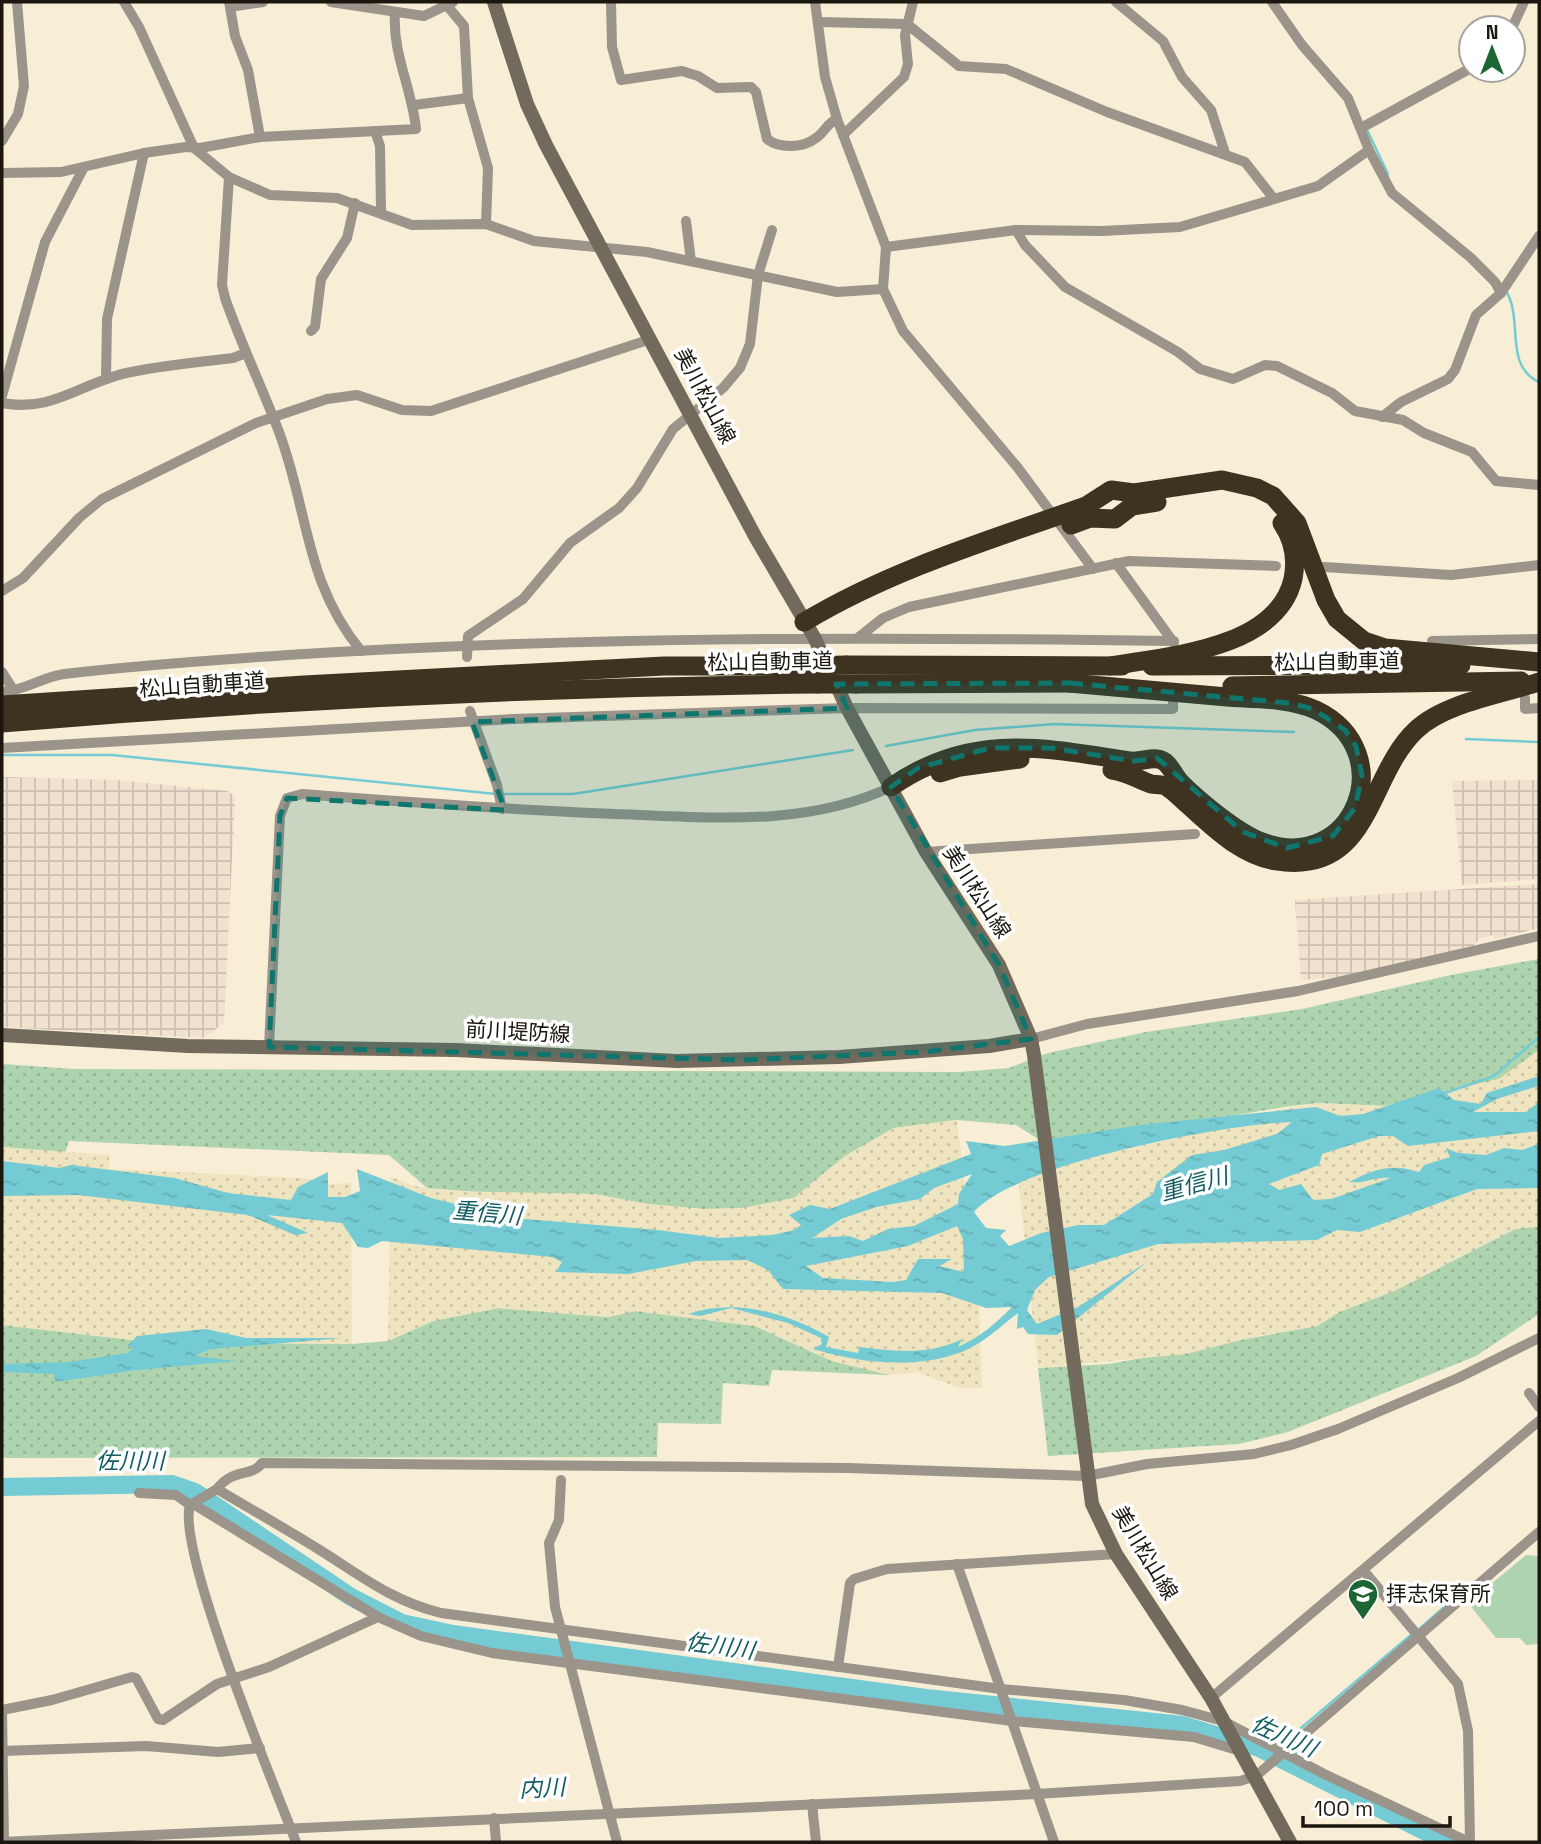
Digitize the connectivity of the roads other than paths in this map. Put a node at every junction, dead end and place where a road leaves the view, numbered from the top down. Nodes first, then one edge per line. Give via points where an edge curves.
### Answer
1 (17, 2) edge
2 (124, 2) edge
3 (263, 2) edge
4 (331, 2) edge
5 (494, 2) edge
6 (611, 2) edge
7 (815, 2) edge
8 (913, 2) edge
9 (1116, 2) edge
10 (1272, 2) edge
11 (447, 3) edge
12 (229, 5) edge
13 (395, 12) junction
14 (818, 22) junction
15 (907, 24) junction
16 (1457, 76) edge
17 (468, 98) junction
18 (414, 105) junction
19 (837, 119) junction
20 (1361, 128) junction
21 (375, 131) junction
22 (843, 135) junction
23 (260, 137) junction
24 (2, 141) edge
25 (194, 148) junction
26 (1369, 150) junction
27 (144, 153) junction
28 (1225, 153) junction
29 (84, 167) junction
30 (2, 173) edge
31 (229, 177) junction
32 (1274, 199) junction
33 (355, 203) junction
34 (381, 212) junction
35 (686, 221) dead end
36 (486, 224) junction
37 (772, 230) dead end
38 (1016, 230) junction
39 (1539, 236) edge
40 (886, 247) junction
41 (602, 250) junction
42 (691, 261) junction
43 (758, 275) junction
44 (883, 289) junction
45 (1501, 293) junction
46 (311, 331) dead end
47 (650, 339) junction
48 (246, 353) junction
49 (106, 379) junction
50 (2, 396) edge
51 (2, 403) edge
52 (691, 416) junction
53 (1382, 417) junction
54 (272, 418) junction
55 (1539, 485) edge
56 (1058, 523) junction
57 (1116, 563) junction
58 (1539, 565) edge
59 (1276, 566) dead end
60 (1324, 567) dead end
61 (1093, 569) junction
62 (2, 591) edge
63 (809, 630) junction
64 (859, 637) junction
65 (1539, 639) edge
66 (1432, 641) dead end
67 (466, 645) junction
68 (361, 651) junction
69 (1531, 654) edge
70 (467, 657) dead end
71 (1110, 666) junction
72 (2, 672) edge
73 (813, 675) junction
74 (1539, 681) edge
75 (1069, 683) junction
76 (2, 692) edge
77 (1173, 697) dead end
78 (8, 698) edge
79 (1525, 698) dead end
80 (847, 708) junction
81 (1539, 708) edge
82 (471, 717) junction
83 (10, 722) edge
84 (2, 748) edge
85 (891, 787) junction
86 (501, 804) junction
87 (1195, 834) dead end
88 (926, 852) junction
89 (1539, 936) edge
90 (2, 1035) edge
91 (1031, 1039) junction
92 (269, 1047) junction
93 (1539, 1338) edge
94 (1529, 1393) dead end
95 (1539, 1407) edge
96 (1539, 1421) edge
97 (1087, 1471) junction
98 (561, 1480) dead end
99 (215, 1491) junction
100 (139, 1493) dead end
101 (194, 1504) junction
102 (1539, 1532) edge
103 (1116, 1554) junction
104 (957, 1564) junction
105 (1364, 1571) junction
106 (378, 1618) junction
107 (562, 1632) junction
108 (1418, 1638) junction
109 (567, 1661) junction
110 (838, 1667) junction
111 (233, 1679) junction
112 (1002, 1691) junction
113 (1211, 1698) junction
114 (2, 1710) edge
115 (1011, 1719) junction
116 (1224, 1723) junction
117 (260, 1748) junction
118 (1240, 1749) junction
119 (2, 1751) edge
120 (1282, 1752) junction
121 (1255, 1776) junction
122 (1037, 1794) junction
123 (812, 1804) junction
124 (611, 1813) junction
125 (494, 1818) junction
126 (291, 1829) junction
127 (3, 1842) edge
128 (296, 1842) edge
129 (496, 1842) edge
130 (617, 1842) edge
131 (816, 1842) edge
132 (1054, 1842) edge
133 (1290, 1842) edge
134 (1470, 1842) edge

1 - 24 street via 24,86 18,114
2 - 25 street
3 - 12 street
4 - 13 street
5 - 41 main road, 美川松山線 via 527,104
6 - 19 street via 612,47 621,80 682,71 716,88 751,87 767,139 780,147 814,140
7 - 14 street
8 - 15 street
9 - 28 street via 1163,41 1182,77 1211,110
10 - 20 street via 1348,98
11 - 13 street via 424,16
11 - 17 street via 464,26
12 - 23 street via 248,69
13 - 18 street via 395,48
14 - 15 street
14 - 19 street via 825,77
15 - 22 street via 904,77
15 - 28 street via 959,66 1006,69 1107,112
16 - 20 street
17 - 18 street
17 - 36 street via 488,167
18 - 21 street via 416,129
19 - 22 street
20 - 26 street
21 - 23 street
21 - 34 street via 380,146
22 - 40 street
23 - 25 street
25 - 27 street
25 - 31 street
26 - 32 street via 1318,186
26 - 45 street via 1392,193 1470,257
27 - 29 street
27 - 49 street via 107,319
28 - 32 street via 1245,162
29 - 30 street via 35,175
29 - 50 street via 45,242
31 - 33 street via 284,198 322,196
31 - 48 street via 222,285
32 - 38 street via 1180,227
33 - 34 street
33 - 46 street via 347,238 321,279
34 - 36 street via 421,227
35 - 42 street
36 - 41 street via 534,241
37 - 43 street
38 - 40 street
38 - 53 street via 1065,287 1200,369 1233,379 1265,365 1277,366 1332,393 1354,411
39 - 45 street
40 - 44 street
41 - 42 street via 647,252
41 - 47 main road, 美川松山線
42 - 43 street
43 - 44 street via 837,292
43 - 52 street via 746,356 723,388
44 - 56 street via 917,351 983,425
45 - 53 street via 1476,315 1448,379 1401,402
47 - 52 main road, 美川松山線
47 - 54 street via 431,411 402,410 356,396 327,399
48 - 49 street
48 - 54 street
49 - 51 street via 50,403
52 - 63 main road, 美川松山線
52 - 67 street via 673,429 637,488 619,508 570,543 523,599 468,636
53 - 55 street via 1403,420 1472,452 1496,481
54 - 62 street via 102,499 23,578
54 - 68 street via 319,582 344,630
56 - 61 street
56 - 63 highway
56 - 69 highway via 1111,490 1133,493 1199,481 1240,482 1273,496 1286,508 1297,523 1331,610 1364,641 1385,648
56 - 71 highway via 1115,519 1132,506 1223,493 1264,505 1289,533 1294,552 1290,593 1268,620 1230,641
57 - 59 street
57 - 61 street
57 - 64 street via 1174,643
58 - 60 street via 1451,575
61 - 64 street via 909,607 883,618
63 - 64 street
63 - 67 street
63 - 80 main road, 美川松山線
65 - 69 street
66 - 69 street
67 - 68 street
67 - 70 street
68 - 78 street via 60,675
69 - 71 highway, 松山自動車道 via 1279,668
71 - 73 highway, 松山自動車道, bridge via 846,665
72 - 78 street
73 - 75 highway, 松山自動車道, bridge via 856,684
73 - 78 highway, 松山自動車道 via 664,666 33,702
73 - 83 highway, 松山自動車道
74 - 75 highway, 松山自動車道 via 1279,686
74 - 85 highway via 1458,706 1417,728 1395,756 1374,803 1352,836 1342,847 1308,860 1275,861 1249,852 1220,834 1166,786 1125,772 1030,758 960,767
75 - 85 highway via 1266,700 1313,709 1338,725 1356,746 1362,776 1355,808 1347,823 1322,843 1272,846 1243,832 1183,785 1167,763 1157,758 1135,761 1037,747 956,754 918,768
76 - 78 street
77 - 80 street via 1173,709
79 - 81 street via 1525,709
80 - 82 street
80 - 85 main road, 美川松山線
82 - 84 street
82 - 86 street
85 - 86 street via 838,807 768,817
85 - 88 main road, 美川松山線
86 - 92 street via 302,794 287,798 280,816
87 - 88 street
88 - 91 main road, 美川松山線 via 999,965
89 - 91 street via 1298,991 1087,1024
90 - 92 main road, 前川堤防線
91 - 92 main road, 前川堤防線 via 924,1052 677,1061 456,1049
91 - 97 main road, 美川松山線
93 - 97 street via 1458,1378 1300,1443 1254,1454
94 - 95 street
96 - 105 street
97 - 99 street via 262,1463 251,1471 230,1475
97 - 103 main road, 美川松山線 via 1092,1504
98 - 107 street via 559,1520 549,1543
99 - 101 street
99 - 107 street via 404,1602 472,1619
100 - 101 street via 176,1495
101 - 106 street
101 - 111 street via 188,1514 197,1564
102 - 108 street
103 - 104 street
103 - 113 main road, 美川松山線
104 - 110 street via 887,1569 854,1579
104 - 112 street
105 - 108 street
105 - 113 street
106 - 109 street via 455,1645
106 - 111 street
107 - 109 street
107 - 110 street
108 - 120 street
108 - 134 street via 1460,1690 1468,1731
109 - 115 street
109 - 124 street
110 - 112 street
111 - 114 street via 217,1684 163,1720 132,1677
111 - 117 street
112 - 115 street
112 - 116 street via 1124,1700
113 - 116 main road, 美川松山線
114 - 119 street
115 - 118 street via 1194,1737
115 - 122 street
116 - 118 main road, 美川松山線
116 - 120 street
117 - 119 street via 218,1752 146,1746
117 - 126 street
118 - 121 main road, 美川松山線
119 - 127 street
120 - 121 street
120 - 134 street
121 - 122 street via 1240,1781
121 - 133 main road, 美川松山線
122 - 123 street
122 - 132 street
123 - 124 street
123 - 131 street
124 - 125 street
124 - 130 street
125 - 126 street
125 - 129 street
126 - 127 street
126 - 128 street

